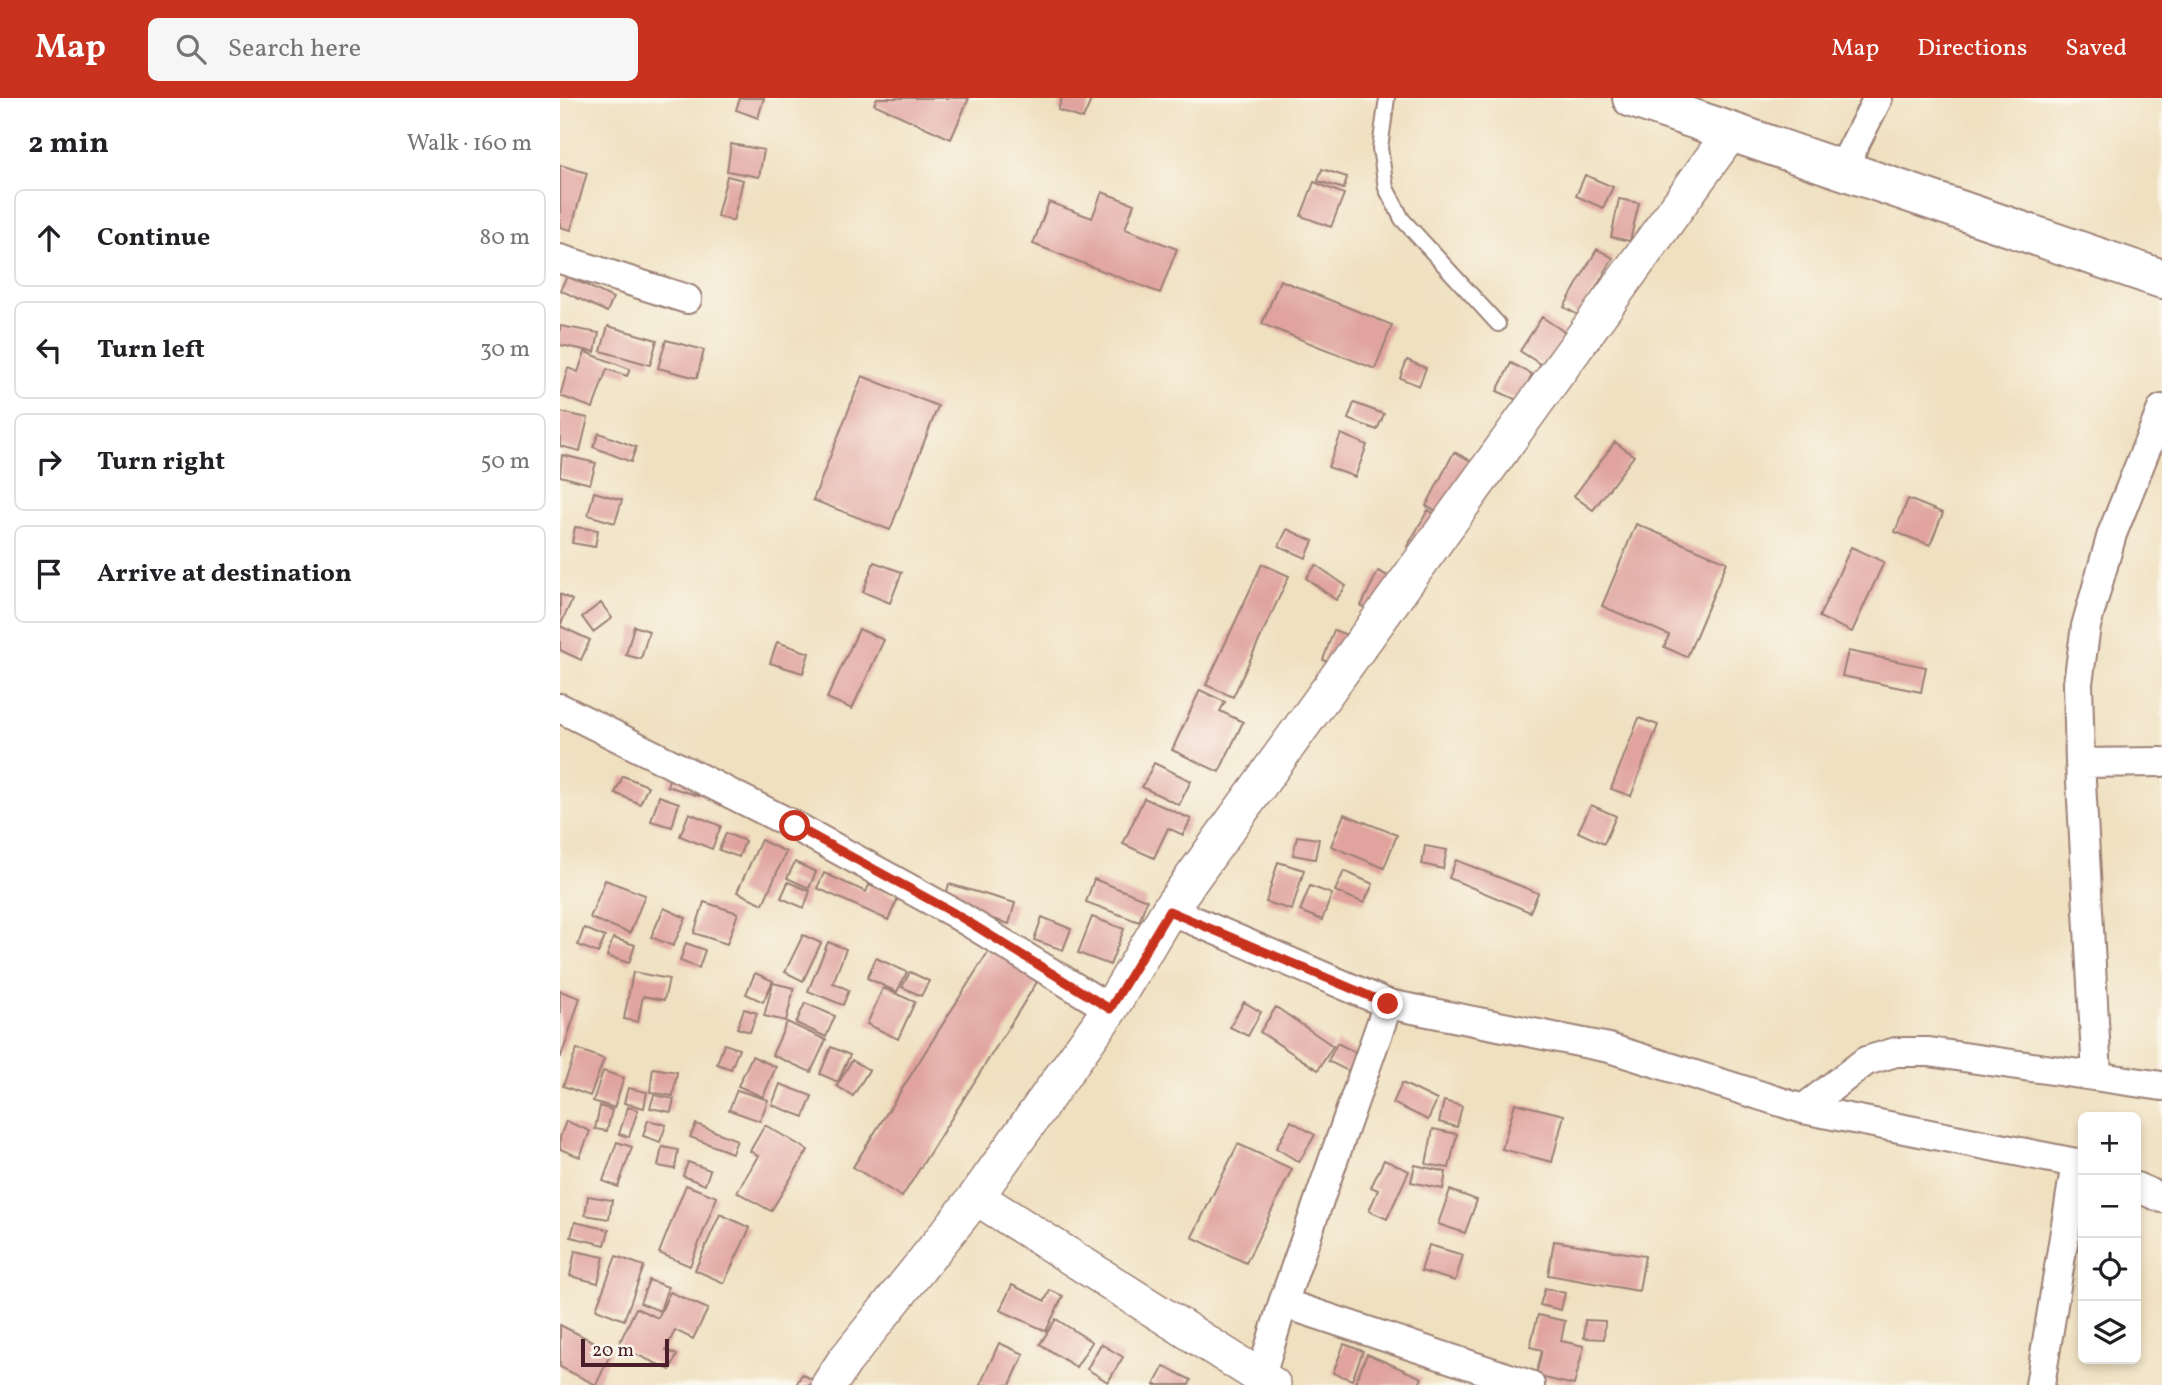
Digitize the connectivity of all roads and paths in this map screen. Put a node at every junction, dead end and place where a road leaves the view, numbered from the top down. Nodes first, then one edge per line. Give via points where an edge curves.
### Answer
1 (1387, 98) edge
2 (1632, 98) edge
3 (1878, 98) edge
4 (1732, 131) junction
5 (1842, 169) junction
6 (560, 259) edge
7 (2162, 279) edge
8 (687, 299) dead end
9 (1498, 324) dead end
10 (2162, 410) edge
11 (560, 708) edge
12 (2162, 762) edge
13 (2080, 763) junction
14 (1169, 911) junction
15 (1388, 1004) junction
16 (1110, 1009) junction
17 (2097, 1076) junction
18 (2162, 1086) edge
19 (1803, 1109) junction
20 (2078, 1164) edge
21 (2078, 1170) edge
22 (2141, 1189) edge
23 (976, 1197) junction
24 (2162, 1198) edge
25 (1283, 1303) junction
26 (1264, 1382) edge
27 (829, 1385) edge
28 (1530, 1385) edge
29 (2040, 1385) edge

1 - 9 lane via 1381,148 1386,188 1402,219
2 - 4 main road
3 - 5 street
4 - 5 main road
4 - 14 street
5 - 7 main road
6 - 8 street
10 - 13 street via 2112,534 2086,626 2078,683
11 - 16 street via 808,832 954,913
12 - 13 street
13 - 17 street
14 - 15 street
14 - 16 street
15 - 19 street via 1609,1048
15 - 25 street
16 - 23 street
17 - 18 street
17 - 19 street via 1929,1052 1896,1052 1866,1061
19 - 20 street
21 - 29 street
22 - 24 street
23 - 26 street
23 - 27 street
25 - 26 street
25 - 28 street

